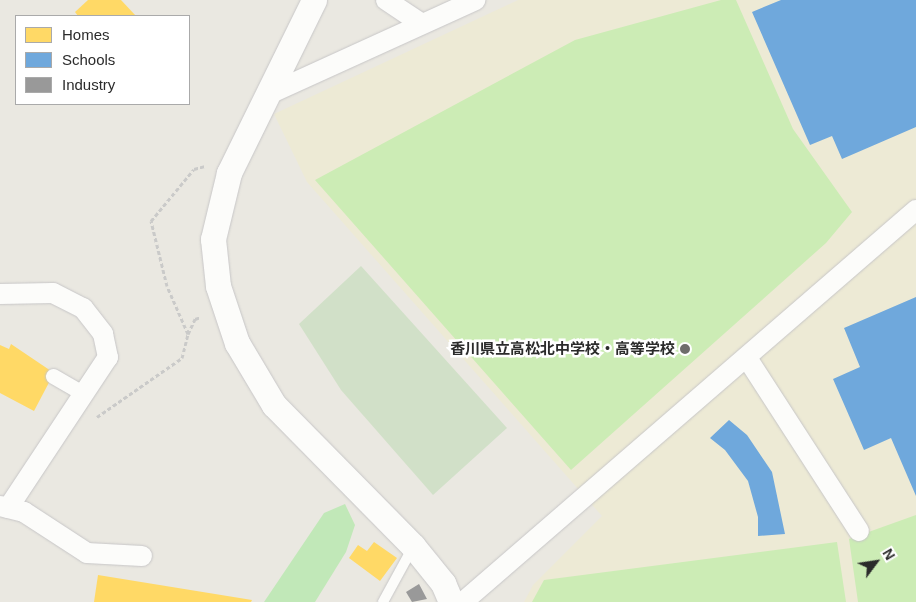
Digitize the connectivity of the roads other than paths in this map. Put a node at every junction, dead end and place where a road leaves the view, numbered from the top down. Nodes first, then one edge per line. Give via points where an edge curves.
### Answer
1 (314, 0) edge
2 (386, 0) edge
3 (475, 0) edge
4 (422, 24) junction
5 (267, 95) junction
6 (916, 210) edge
7 (0, 294) edge
8 (747, 358) junction
9 (53, 376) dead end
10 (84, 394) junction
11 (4, 507) edge
12 (859, 531) dead end
13 (413, 546) junction
14 (142, 556) dead end
15 (384, 602) edge
16 (450, 602) edge
17 (464, 602) edge

1 - 5 street
2 - 4 street
3 - 4 street
4 - 5 street
5 - 13 street via 228,173 213,238 218,286 226,311 237,343 274,405
6 - 8 street
7 - 10 street via 52,293 83,308 103,334 108,357
8 - 12 street
8 - 17 street
9 - 10 street
10 - 11 street
11 - 14 street via 24,512 87,553
13 - 15 lane
13 - 16 street via 442,583

